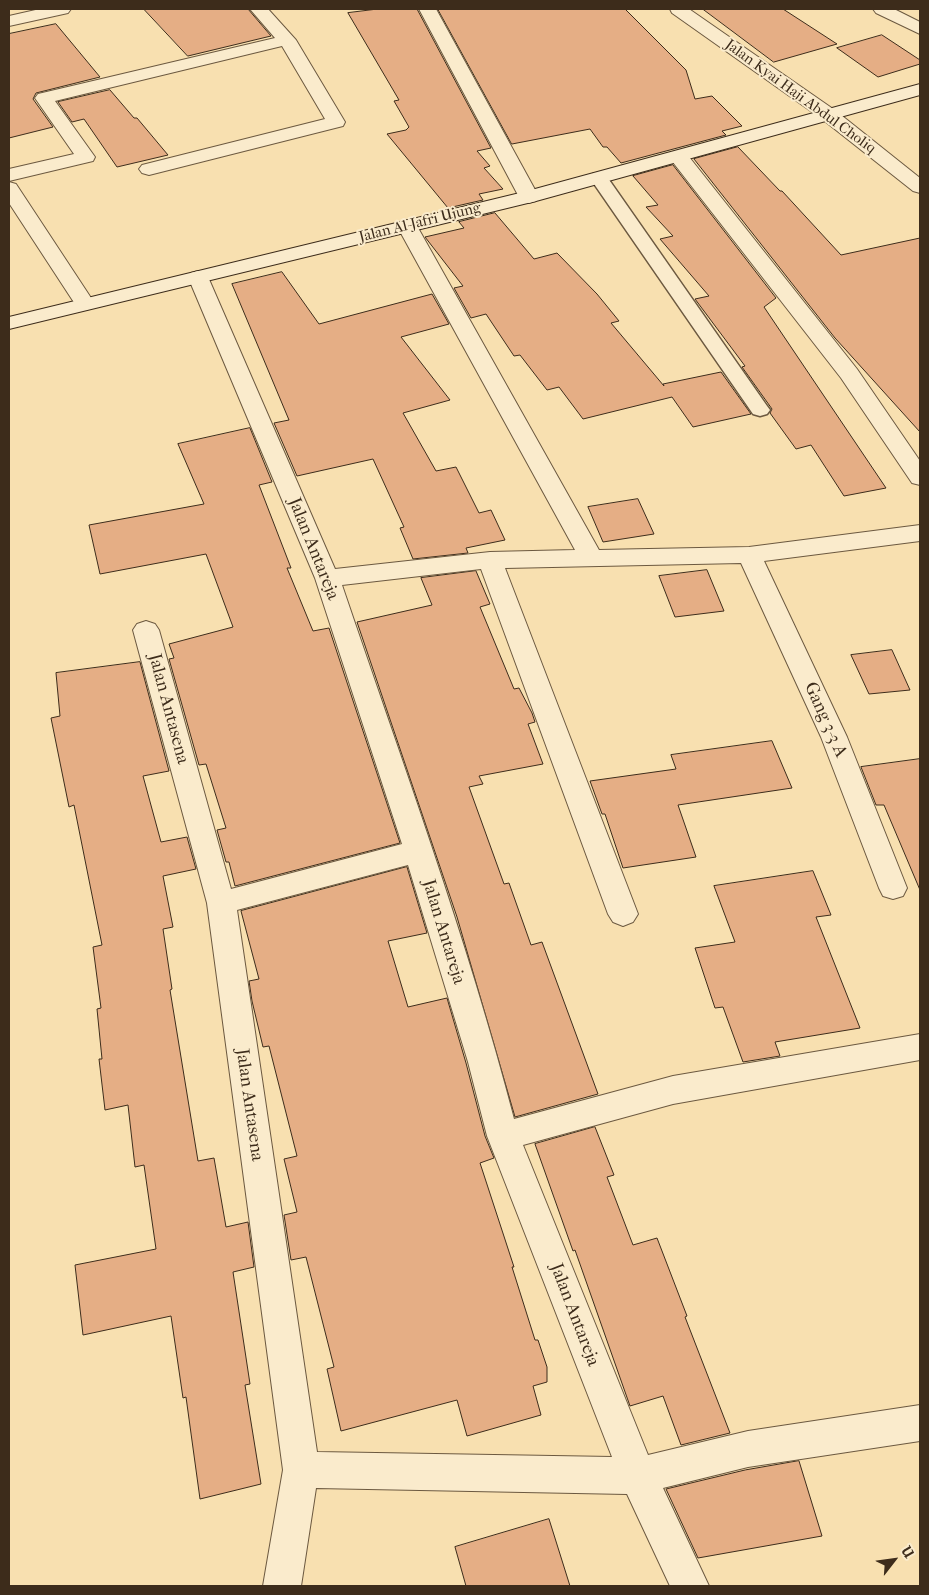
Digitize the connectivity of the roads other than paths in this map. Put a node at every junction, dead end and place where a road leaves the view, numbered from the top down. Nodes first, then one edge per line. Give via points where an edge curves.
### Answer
1 (62, 9) edge
2 (259, 9) edge
3 (427, 9) edge
4 (678, 9) edge
5 (882, 9) edge
6 (9, 21) edge
7 (920, 29) edge
8 (287, 40) junction
9 (920, 89) edge
10 (829, 115) junction
11 (679, 156) junction
12 (148, 169) dead end
13 (9, 175) edge
14 (599, 178) junction
15 (920, 187) edge
16 (9, 188) edge
17 (529, 197) junction
18 (407, 226) junction
19 (198, 277) junction
20 (85, 304) junction
21 (9, 323) edge
22 (760, 410) dead end
23 (920, 478) edge
24 (920, 533) edge
25 (749, 555) junction
26 (591, 558) junction
27 (490, 560) junction
28 (327, 578) junction
29 (146, 630) dead end
30 (418, 851) junction
31 (892, 888) dead end
32 (221, 903) junction
33 (623, 914) dead end
34 (920, 1047) edge
35 (503, 1136) junction
36 (920, 1423) edge
37 (301, 1470) junction
38 (638, 1476) junction
39 (282, 1586) edge
40 (690, 1586) edge

1 - 6 street
2 - 8 street
3 - 17 street
4 - 10 street, Jalan Kyai Haji Abdul Choliq
5 - 7 street
8 - 12 street via 336,122
8 - 13 street via 44,98 86,157
9 - 10 street, Jalan Al-Jafri Ujung
10 - 11 street, Jalan Al-Jafri Ujung
10 - 15 street, Jalan Kyai Haji Abdul Choliq
11 - 14 street, Jalan Al-Jafri Ujung
11 - 23 street via 849,374
14 - 17 street, Jalan Al-Jafri Ujung
14 - 22 lane
16 - 20 street
17 - 18 street, Jalan Al-Jafri Ujung
18 - 19 street, Jalan Al-Jafri Ujung
18 - 26 street
19 - 20 street, Jalan Al-Jafri Ujung
19 - 28 street, Jalan Antareja
20 - 21 street, Jalan Al-Jafri Ujung
24 - 25 street
25 - 26 street
25 - 31 street, Gang 3-3 A via 834,737
26 - 27 street
27 - 28 street
27 - 33 street
28 - 30 street, Jalan Antareja
29 - 32 street, Jalan Antasena
30 - 32 street
30 - 35 street, Jalan Antareja via 481,1053
32 - 37 street, Jalan Antasena
34 - 35 street via 673,1090
35 - 38 street, Jalan Antareja
36 - 38 street via 748,1448
37 - 38 street
37 - 39 street, Jalan Antasena
38 - 40 street, Jalan Antareja

